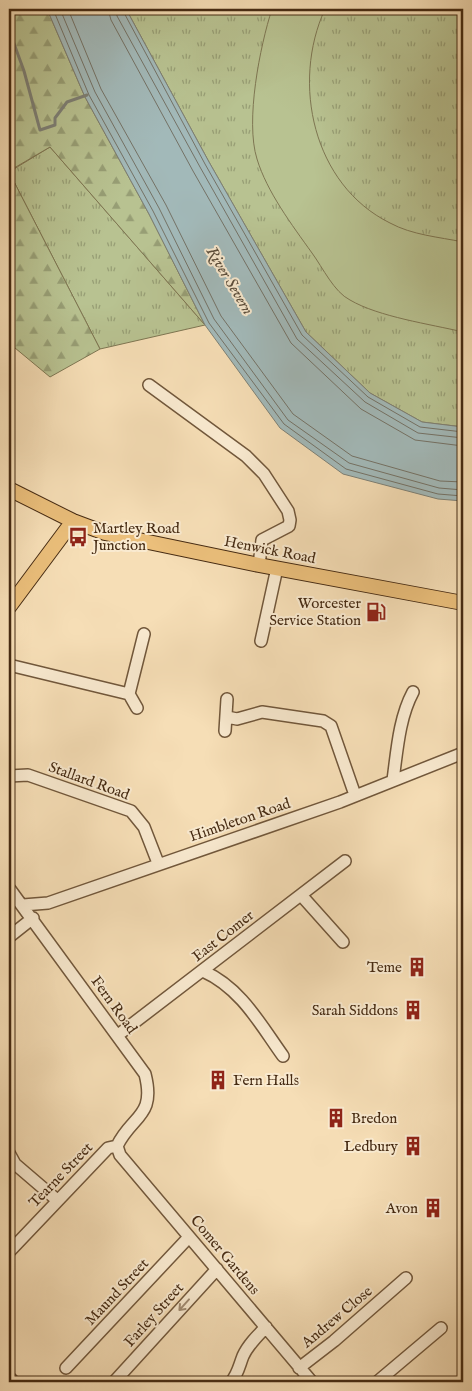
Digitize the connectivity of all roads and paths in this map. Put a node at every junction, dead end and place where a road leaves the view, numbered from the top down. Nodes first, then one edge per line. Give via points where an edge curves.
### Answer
1 (148, 385) dead end
2 (9, 489) edge
3 (73, 521) junction
4 (259, 565) junction
5 (277, 568) junction
6 (463, 603) edge
7 (9, 607) edge
8 (144, 632) dead end
9 (261, 641) dead end
10 (9, 665) edge
11 (413, 692) dead end
12 (129, 694) junction
13 (227, 699) dead end
14 (137, 708) dead end
15 (227, 718) junction
16 (225, 731) dead end
17 (463, 752) edge
18 (9, 776) edge
19 (393, 780) junction
20 (355, 795) junction
21 (345, 861) dead end
22 (158, 863) junction
23 (9, 888) edge
24 (301, 895) junction
25 (23, 905) junction
26 (33, 918) junction
27 (9, 937) edge
28 (343, 942) dead end
29 (203, 971) junction
30 (118, 1035) junction
31 (283, 1056) dead end
32 (117, 1146) junction
33 (9, 1153) edge
34 (57, 1200) junction
35 (189, 1237) junction
36 (9, 1252) edge
37 (217, 1269) junction
38 (406, 1278) dead end
39 (266, 1327) junction
40 (441, 1328) dead end
41 (66, 1368) dead end
42 (299, 1368) junction
43 (9, 1377) edge
44 (14, 1382) edge
45 (114, 1382) edge
46 (230, 1382) edge
47 (312, 1382) edge
48 (377, 1382) edge

1 - 4 street via 246,456 264,474 288,511 288,526 262,540
2 - 3 main road, Henwick Road
3 - 4 main road, Henwick Road via 105,532
3 - 7 main road
4 - 5 main road, Henwick Road
5 - 6 main road, Henwick Road
5 - 9 street
8 - 12 street
10 - 12 street
11 - 19 street via 402,727
12 - 14 street
13 - 15 street
15 - 16 street
15 - 20 street via 276,712 323,721 331,726
17 - 19 street, Himbleton Road
18 - 22 street, Stallard Road via 28,775 131,811 144,828
19 - 20 street, Himbleton Road
20 - 22 street, Himbleton Road
21 - 24 street, East Comer
22 - 25 street, Himbleton Road via 48,903
23 - 25 street, Fern Road
24 - 28 street
24 - 29 street, East Comer
25 - 26 street, Fern Road
26 - 27 street
26 - 30 street, Fern Road
29 - 30 street, East Comer
29 - 31 street via 239,994
30 - 32 street, Fern Road via 142,1070 148,1090 143,1114
32 - 34 street, Tearne Street via 108,1148
32 - 35 street, Comer Gardens via 120,1154
33 - 34 street via 15,1164
34 - 36 street, Tearne Street
35 - 37 street, Comer Gardens
35 - 41 street, Maund Street
37 - 39 street, Comer Gardens
37 -> 45 street, Farley Street
38 - 42 street, Andrew Close via 391,1285 334,1341
39 - 42 street, Comer Gardens
39 - 46 street via 253,1339 238,1374
40 - 48 street
42 - 47 street, Comer Gardens
43 - 44 street

